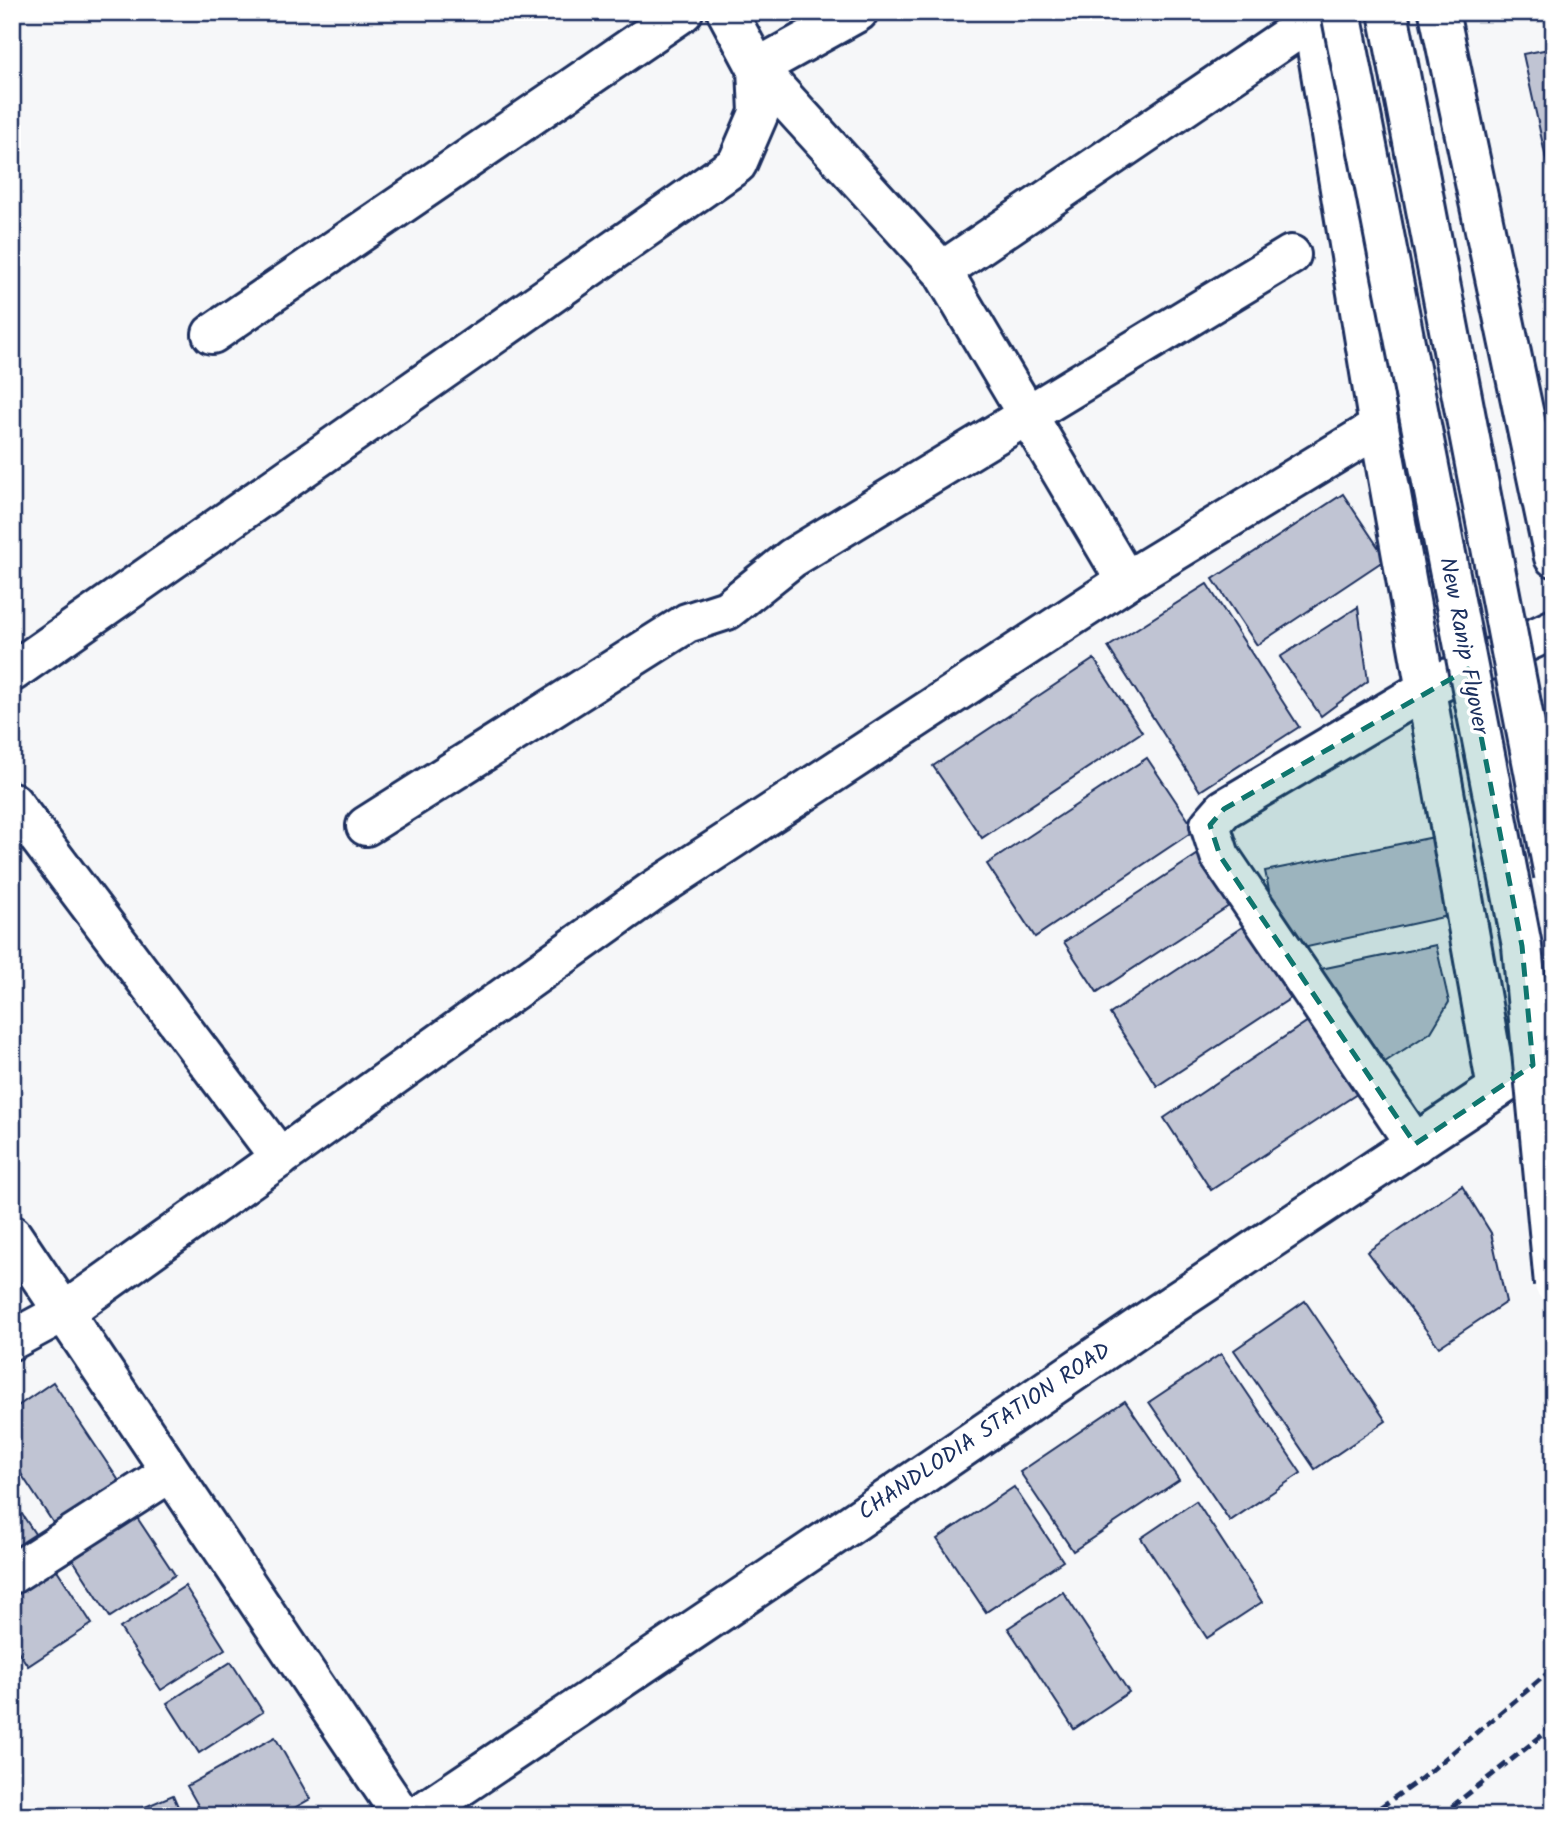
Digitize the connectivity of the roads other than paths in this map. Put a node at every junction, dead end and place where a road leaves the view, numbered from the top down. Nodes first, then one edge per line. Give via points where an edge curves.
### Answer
1 (682, 12) edge
2 (727, 12) edge
3 (858, 12) edge
4 (1388, 12) edge
5 (1439, 12) edge
6 (1321, 15) edge
7 (757, 68) junction
8 (1291, 255) dead end
9 (942, 271) junction
10 (212, 334) dead end
11 (1028, 415) junction
12 (1379, 426) junction
13 (1554, 557) edge
14 (1126, 581) junction
15 (1554, 629) edge
16 (12, 672) edge
17 (1426, 689) junction
18 (12, 802) edge
19 (366, 827) dead end
20 (1554, 875) edge
21 (1554, 1051) edge
22 (1497, 1089) junction
23 (1415, 1144) junction
24 (280, 1158) junction
25 (12, 1235) edge
26 (1554, 1284) edge
27 (64, 1312) junction
28 (12, 1340) edge
29 (171, 1472) junction
30 (12, 1574) edge
31 (402, 1816) edge
32 (417, 1816) edge

1 - 10 street
2 - 7 street
3 - 7 street
4 - 20 street, New Ranip Flyover, bridge
5 - 13 street
6 - 9 street
6 - 12 street
6 - 26 street, New Ranip Flyover, bridge via 1521,946
7 - 9 street
7 - 16 street via 759,113 737,164
8 - 11 street
9 - 11 street
11 - 14 street
11 - 19 street via 792,558 727,610 687,623
12 - 14 street
12 - 17 street
14 - 24 street via 651,892
15 - 17 street
17 - 22 street
17 - 23 street via 1224,809 1210,825 1220,856
18 - 24 street
21 - 22 street, CHANDLODIA STATION ROAD
22 - 23 street, CHANDLODIA STATION ROAD
23 - 32 street, CHANDLODIA STATION ROAD
24 - 27 street
25 - 27 street
27 - 28 street
27 - 29 street
29 - 30 street
29 - 31 street

